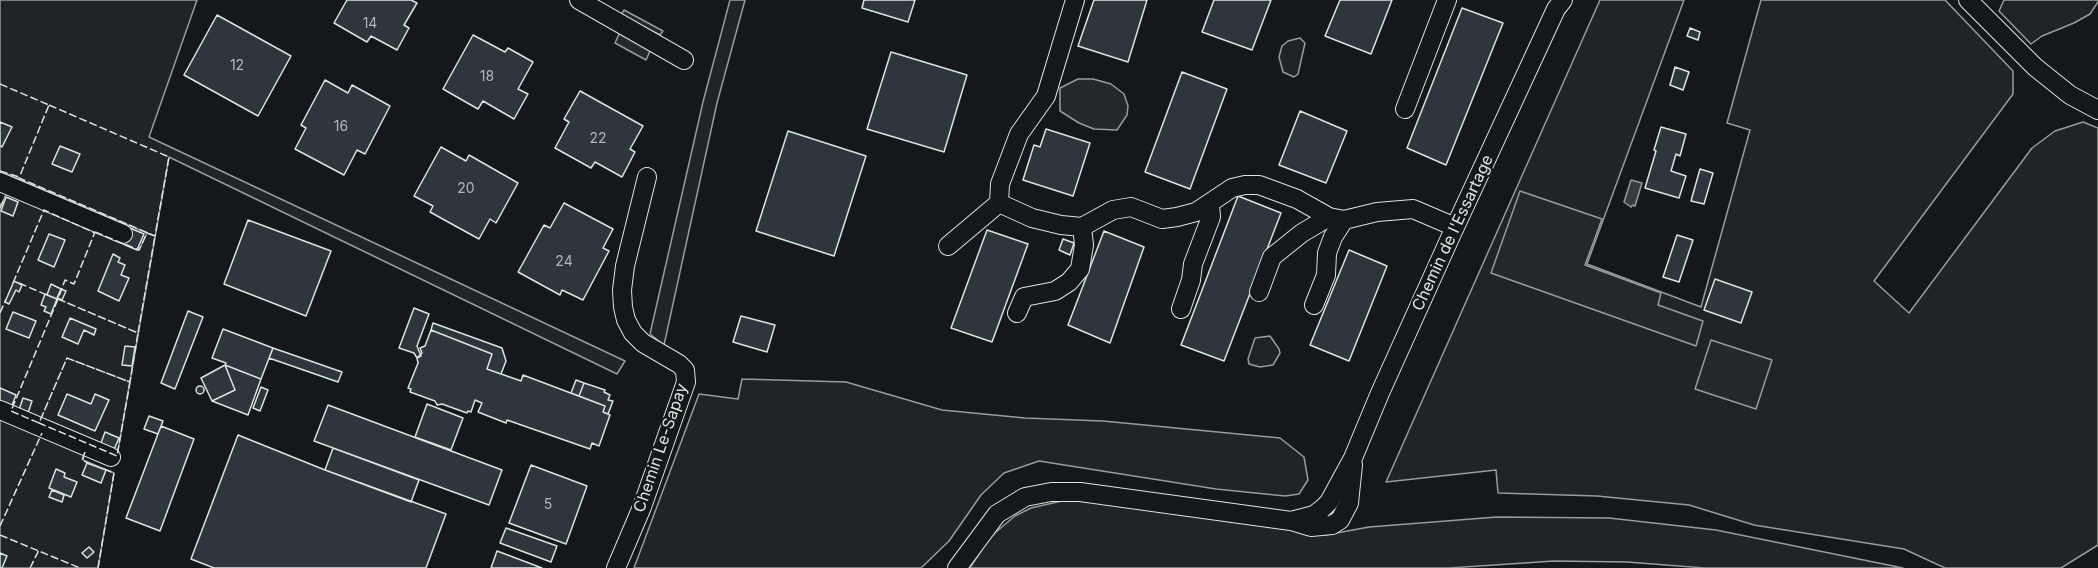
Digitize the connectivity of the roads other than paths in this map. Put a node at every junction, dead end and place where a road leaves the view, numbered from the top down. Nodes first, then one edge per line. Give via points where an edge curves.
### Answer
1 (579, 0) edge
2 (1075, 0) edge
3 (1447, 0) edge
4 (1968, 0) edge
5 (1554, 2) edge
6 (684, 60) dead end
7 (1405, 109) dead end
8 (2098, 110) edge
9 (647, 177) dead end
10 (0, 182) edge
11 (999, 203) junction
12 (1210, 204) junction
13 (1337, 218) junction
14 (1082, 227) junction
15 (1455, 227) junction
16 (123, 234) dead end
17 (948, 246) dead end
18 (1259, 292) dead end
19 (1314, 305) dead end
20 (1181, 309) dead end
21 (1017, 313) dead end
22 (0, 410) edge
23 (111, 457) dead end
24 (616, 568) edge
25 (957, 568) edge

1 - 6 street
2 - 11 street via 1046,96 1019,134 1000,184
3 - 7 street
4 - 8 street via 2035,68 2070,95
5 - 15 street, Chemin de l'Essartage
9 - 24 street, Chemin Le-Sapay via 625,266 623,307 633,333 679,363 685,370 686,382
10 - 16 street
11 - 14 street via 1032,218
11 - 17 street
12 - 13 street via 1232,188 1259,185
12 - 14 street via 1196,212 1162,219 1131,207 1113,210
12 - 20 street via 1210,217 1192,264
13 - 15 street via 1413,209
13 - 18 street via 1302,233 1272,256
13 - 19 street via 1327,253 1326,275
14 - 21 street via 1080,268 1055,291 1024,297
15 - 25 street, Chemin de l'Essartage via 1353,458 1329,502 1314,515 1291,521 1080,492 1037,494 997,514
22 - 23 street

